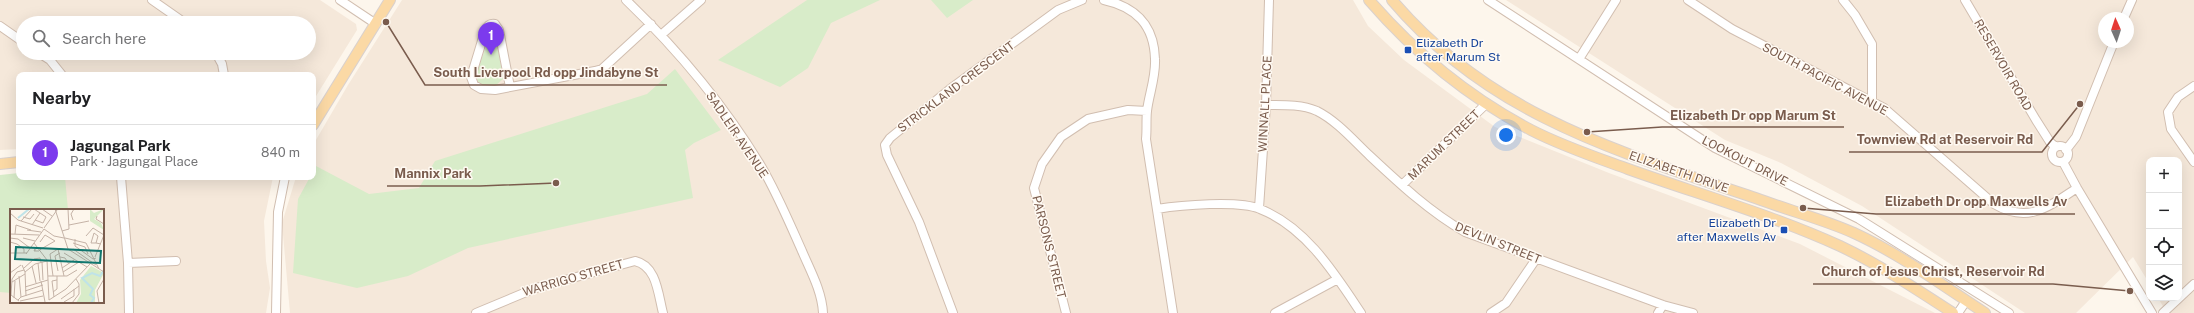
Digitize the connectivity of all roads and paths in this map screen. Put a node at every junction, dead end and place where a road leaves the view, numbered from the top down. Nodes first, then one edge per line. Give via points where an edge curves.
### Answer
1 (152, 0) edge
2 (340, 0) edge
3 (390, 0) edge
4 (626, 0) edge
5 (701, 0) edge
6 (1082, 0) edge
7 (1104, 0) edge
8 (1269, 0) edge
9 (1369, 0) edge
10 (1392, 0) edge
11 (1488, 0) edge
12 (1616, 0) edge
13 (1688, 0) edge
14 (1843, 0) edge
15 (1965, 0) edge
16 (2131, 0) edge
17 (2126, 12) edge
18 (174, 16) edge
19 (376, 24) junction
20 (651, 24) junction
21 (0, 26) edge
22 (661, 35) junction
23 (16, 37) edge
24 (2112, 48) edge
25 (1579, 59) junction
26 (50, 60) edge
27 (220, 60) edge
28 (60, 72) edge
29 (223, 72) edge
30 (2194, 86) edge
31 (510, 87) junction
32 (1872, 101) junction
33 (1486, 104) junction
34 (1266, 105) junction
35 (1147, 111) junction
36 (316, 120) edge
37 (2056, 147) junction
38 (2066, 150) junction
39 (16, 162) edge
40 (2063, 162) junction
41 (2194, 162) edge
42 (0, 164) edge
43 (122, 180) edge
44 (284, 180) edge
45 (1402, 186) junction
46 (2077, 188) junction
47 (1259, 208) junction
48 (1157, 209) junction
49 (1536, 259) junction
50 (176, 261) dead end
51 (128, 263) junction
52 (1336, 280) junction
53 (2194, 284) edge
54 (2182, 295) edge
55 (1966, 301) junction
56 (2176, 301) edge
57 (1663, 305) junction
58 (129, 313) edge
59 (276, 313) edge
60 (476, 313) edge
61 (664, 313) edge
62 (823, 313) edge
63 (953, 313) edge
64 (1066, 313) edge
65 (1173, 313) edge
66 (1276, 313) edge
67 (1361, 313) edge
68 (1490, 313) edge
69 (1658, 313) edge
70 (1693, 313) edge
71 (1953, 313) edge
72 (1958, 313) edge
73 (1984, 313) edge
74 (2009, 313) edge
75 (2152, 313) edge
76 (2163, 313) edge

1 - 18 street
2 - 19 street
3 - 19 main road
4 - 20 street, SADLEIR AVENUE
5 - 22 street
6 - 63 street, STRICKLAND CRESCENT via 1058,10 950,89 890,138 886,145
7 - 35 street via 1126,7 1139,15 1150,36 1155,60
8 - 34 street, WINNALL PLACE
9 - 33 main road, ELIZABETH DRIVE via 1416,50
10 - 55 main road, ELIZABETH DRIVE via 1454,60 1498,92 1544,119 1582,137 1643,160 1854,233 1889,251
11 - 25 street, LOOKOUT DRIVE
12 - 25 street
13 - 32 street, SOUTH PACIFIC AVENUE via 1732,29
14 - 32 street via 1872,44
15 - 37 street, RESERVOIR ROAD via 2036,120
16 - 17 street
19 - 36 main road
20 - 22 street, SADLEIR AVENUE
20 - 31 street via 602,69
21 - 23 street
22 - 62 street, SADLEIR AVENUE via 709,92 761,167 807,263 822,299
24 - 38 street via 2076,136
25 - 74 street, LOOKOUT DRIVE via 1715,148 1859,219
26 - 28 street
27 - 29 street
30 - 41 street via 2178,97 2168,112 2171,129
31 - 31 street via 488,90 472,82 472,73 485,31 492,23 498,26
32 - 46 street, SOUTH PACIFIC AVENUE via 1884,108 1994,204 2003,209 2023,214 2034,212 2051,205
33 - 45 street, MARUM STREET
33 - 71 main road, ELIZABETH DRIVE via 1530,130 1578,151 1840,246 1882,268
34 - 45 street, DEVLIN STREET via 1295,105 1316,111 1336,124
34 - 47 street, WINNALL PLACE
35 - 48 street via 1146,139
35 - 64 street, PARSONS STREET via 1128,110 1088,119 1061,137 1042,164 1034,188
37 - 38 street
37 - 40 street via 2052,152 2053,158 2057,162
38 - 40 street via 2068,155
39 - 42 main road
40 - 46 street
43 - 51 street
44 - 59 street via 278,212
45 - 49 street, DEVLIN STREET via 1444,220 1465,232
46 - 75 street
47 - 48 street via 1216,204
47 - 52 street via 1293,229 1312,247
48 - 65 street
49 - 57 street, DEVLIN STREET
49 - 68 street via 1506,303
50 - 51 street
51 - 58 street
52 - 66 street
52 - 67 street
53 - 54 street
55 - 72 street
55 - 73 main road, ELIZABETH DRIVE
56 - 76 street
57 - 69 street
57 - 70 street, DEVLIN STREET
60 - 61 street, WARRIGO STREET via 536,288 635,261 645,264 651,270

